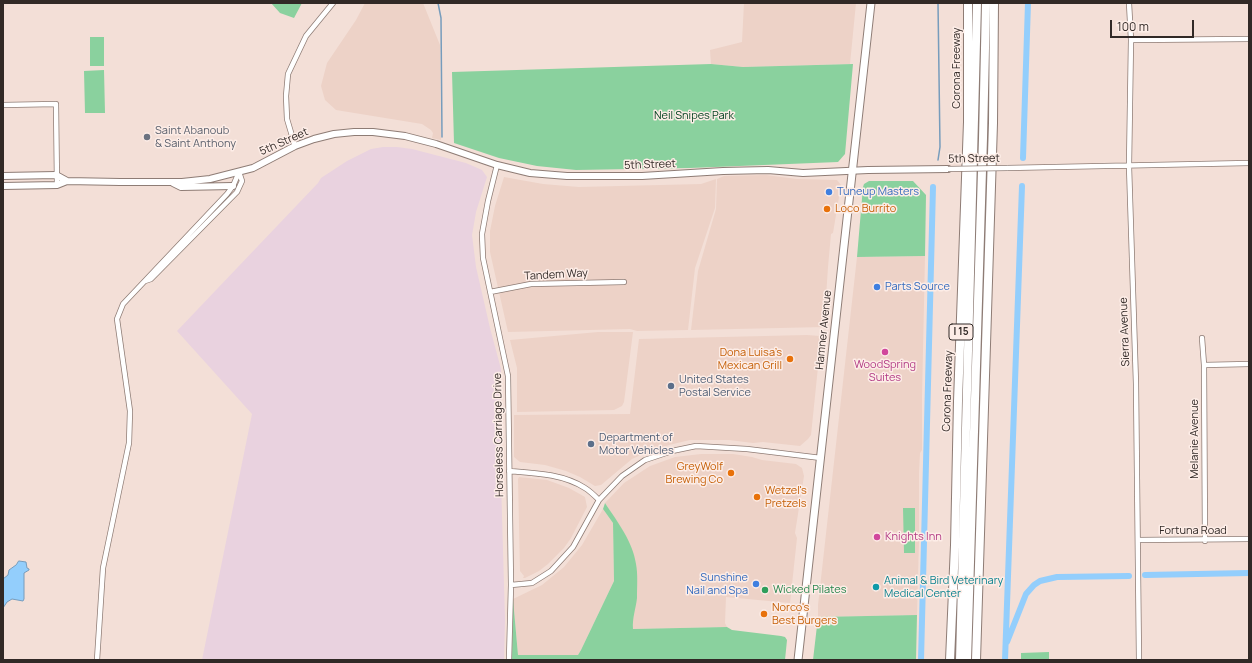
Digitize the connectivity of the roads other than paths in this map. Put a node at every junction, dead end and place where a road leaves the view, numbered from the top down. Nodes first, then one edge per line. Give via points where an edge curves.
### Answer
1 (333, 3) edge
2 (871, 3) edge
3 (968, 3) edge
4 (977, 3) edge
5 (986, 3) edge
6 (994, 3) edge
7 (1129, 3) edge
8 (1249, 39) edge
9 (1131, 40) junction
10 (3, 106) edge
11 (295, 146) junction
12 (1249, 163) edge
13 (497, 165) junction
14 (1129, 166) junction
15 (948, 169) joint
16 (852, 170) junction
17 (239, 172) junction
18 (56, 175) junction
19 (3, 176) edge
20 (67, 181) junction
21 (172, 182) junction
22 (57, 185) junction
23 (3, 186) edge
24 (233, 186) junction
25 (145, 281) junction
26 (624, 282) dead end
27 (490, 292) junction
28 (1202, 338) dead end
29 (1249, 364) edge
30 (1204, 365) junction
31 (821, 458) junction
32 (510, 471) junction
33 (968, 492) junction
34 (599, 500) junction
35 (1249, 539) edge
36 (1138, 540) junction
37 (1205, 541) junction
38 (955, 545) junction
39 (979, 546) junction
40 (511, 585) junction
41 (97, 660) edge
42 (509, 660) edge
43 (798, 660) edge
44 (950, 660) edge
45 (960, 660) edge
46 (967, 660) edge
47 (976, 660) edge
48 (1139, 660) edge

1 - 11 street via 306,36 288,74 287,119
2 - 16 main road, Hamner Avenue
3 - 38 highway, Corona Freeway / I 15 via 968,122
4 - 33 highway
5 - 33 highway
6 - 39 highway, I 15
7 - 9 street, Sierra Avenue
8 - 9 street
9 - 14 street, Sierra Avenue
10 - 18 street via 56,104
11 - 13 street, 5th Street via 334,134 389,134 436,144
11 - 17 street, 5th Street via 254,168
12 - 14 street, 5th Street
13 - 16 street, 5th Street via 530,173 567,176
13 - 27 street, Horseless Carriage Drive via 482,234 483,258
14 - 15 street, 5th Street, bridge
14 - 36 street, Sierra Avenue
15 - 16 street, 5th Street
16 - 31 main road, Hamner Avenue
17 - 21 street, 5th Street via 210,179
17 - 24 street
17 - 25 street via 242,181 237,192 152,279
18 - 19 street, 5th Street
18 - 20 street, 5th Street
18 - 22 street
20 - 21 street, 5th Street
20 - 22 street, 5th Street
21 - 24 street via 181,187
22 - 23 street, 5th Street
24 - 25 street
25 - 41 street via 123,304 117,319 130,411 129,443 103,568
26 - 27 street, Tandem Way via 531,284
27 - 32 street, Horseless Carriage Drive via 508,376
28 - 30 street, Melanie Avenue
29 - 30 street
30 - 37 street, Melanie Avenue
31 - 34 street via 696,446 645,460 622,476
31 - 43 main road, Hamner Avenue
32 - 34 street via 564,478 585,488
32 - 40 street, Horseless Carriage Drive
33 - 38 highway, I 15
33 - 39 highway
33 - 45 highway
33 - 46 highway
34 - 40 street via 573,547 551,571 532,583
35 - 37 street, Fortuna Road
36 - 37 street, Fortuna Road
36 - 48 street, Sierra Avenue
38 - 44 highway, Corona Freeway / I 15
39 - 47 highway, I 15
40 - 42 street, Horseless Carriage Drive

